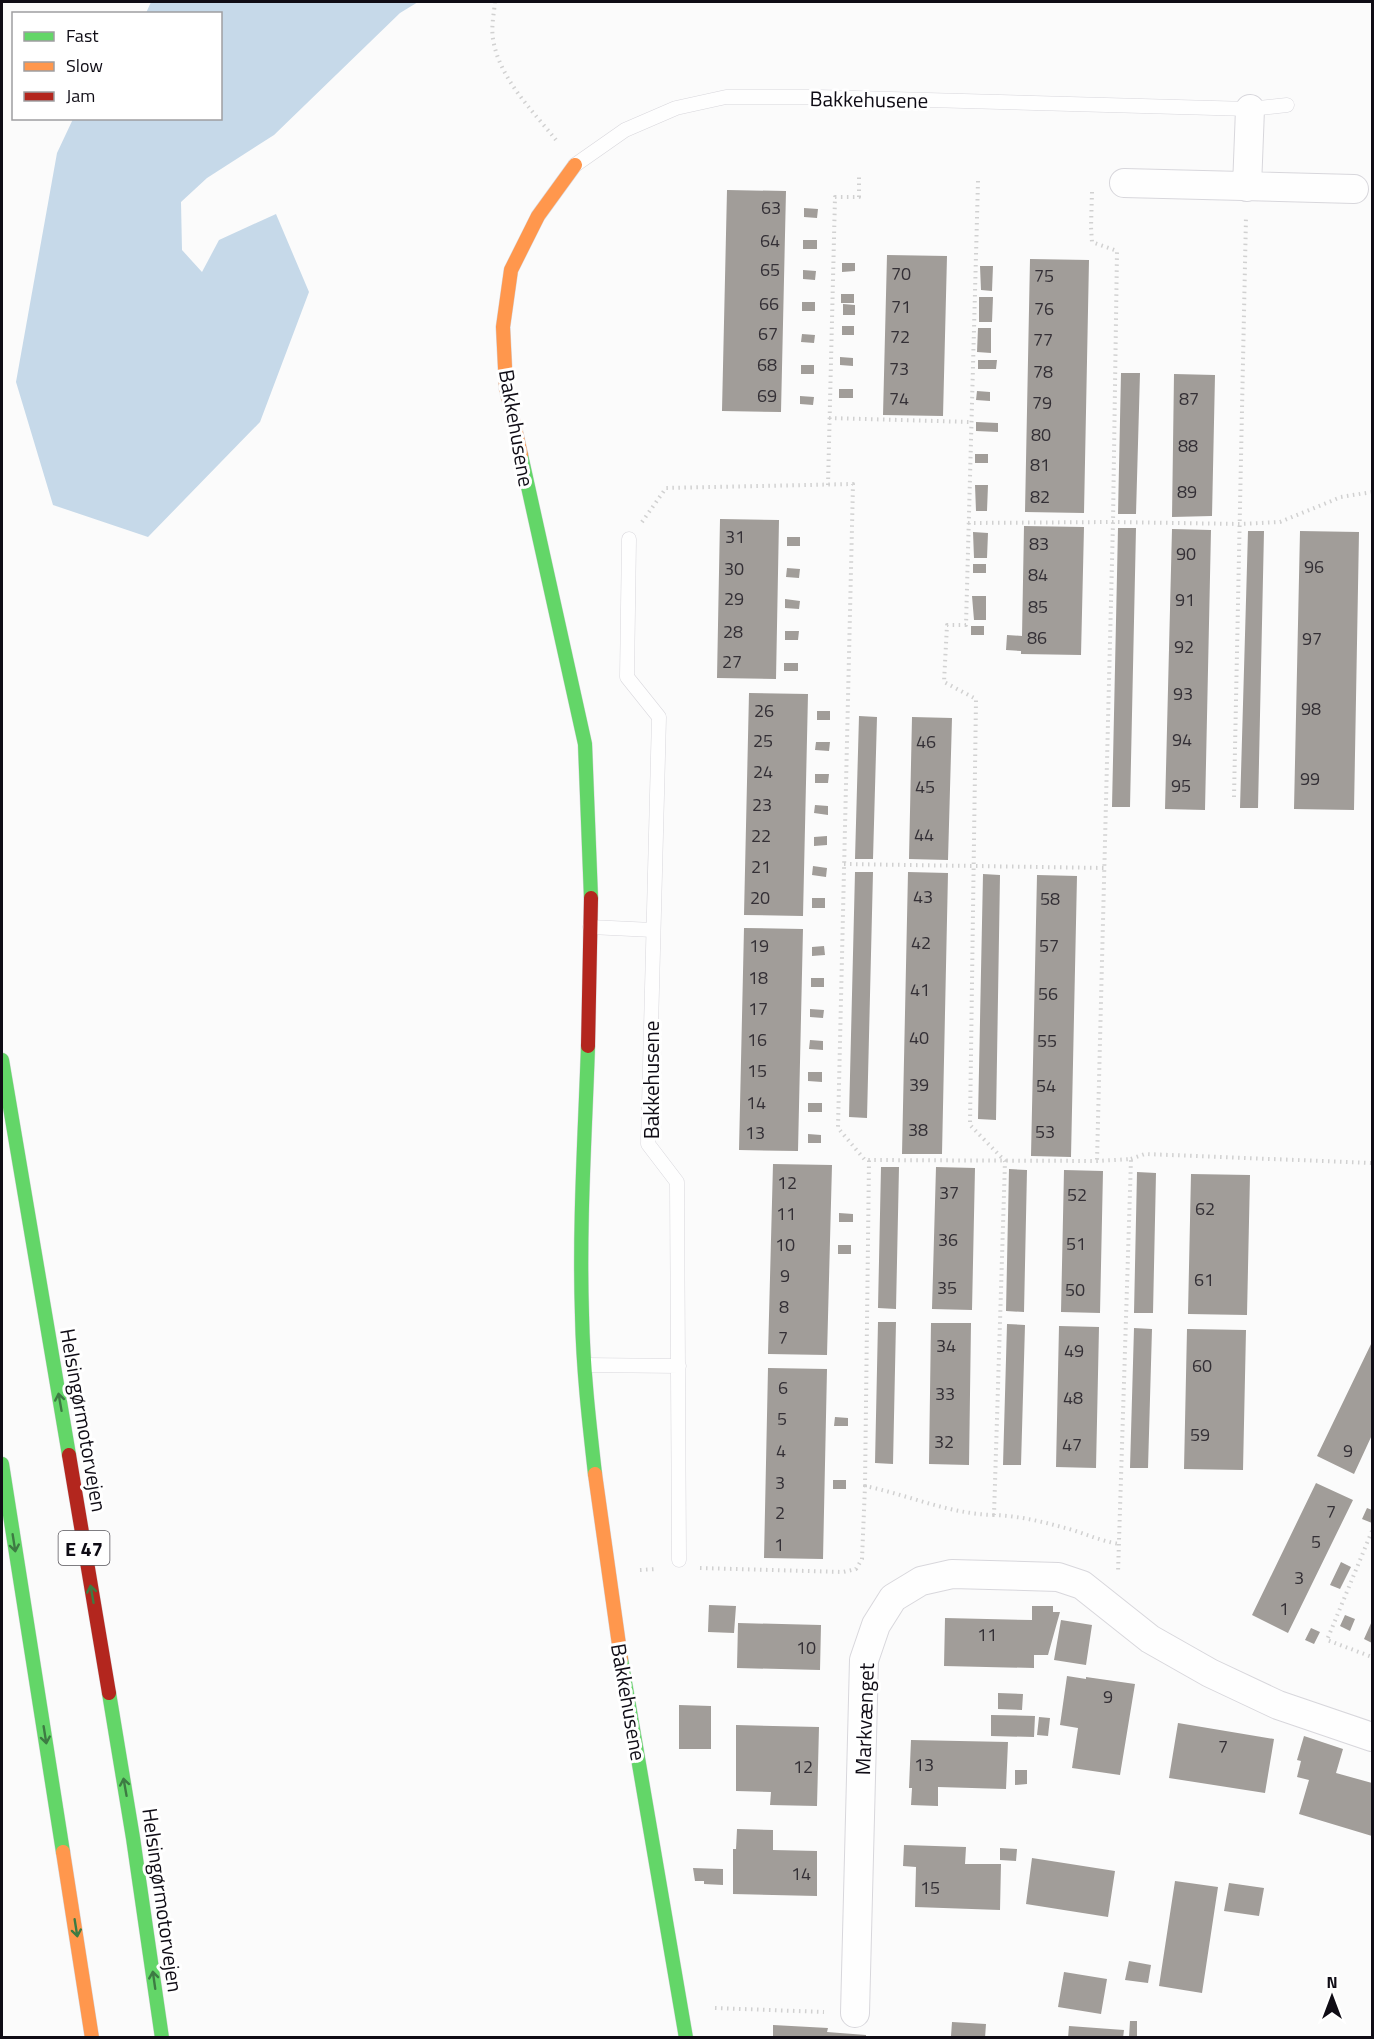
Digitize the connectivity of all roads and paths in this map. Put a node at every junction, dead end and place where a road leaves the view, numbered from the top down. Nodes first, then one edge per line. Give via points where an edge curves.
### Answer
1 (495, 2) edge
2 (1287, 105) dead end
3 (1250, 109) junction
4 (575, 165) junction
5 (859, 177) dead end
6 (978, 181) dead end
7 (1124, 183) dead end
8 (1247, 187) junction
9 (1354, 189) dead end
10 (1092, 204) dead end
11 (829, 418) junction
12 (971, 422) junction
13 (828, 485) junction
14 (1372, 492) edge
15 (1113, 522) junction
16 (968, 523) junction
17 (1240, 524) junction
18 (629, 539) joint
19 (1234, 797) dead end
20 (844, 864) junction
21 (974, 865) junction
22 (1105, 868) junction
23 (591, 927) junction
24 (653, 930) junction
25 (2, 1060) edge
26 (1131, 1159) junction
27 (869, 1160) junction
28 (1005, 1161) junction
29 (1097, 1161) junction
30 (1372, 1163) edge
31 (585, 1365) junction
32 (679, 1366) junction
33 (2, 1464) edge
34 (866, 1486) junction
35 (994, 1515) junction
36 (1372, 1531) edge
37 (1119, 1544) junction
38 (684, 1564) joint
39 (659, 1568) dead end
40 (612, 1601) junction
41 (1117, 1612) junction
42 (1372, 1657) edge
43 (1372, 1737) edge
44 (681, 2006) junction
45 (855, 2013) joint
46 (92, 2037) edge
47 (162, 2037) edge
48 (686, 2037) edge

1 - 4 path via 492,37 500,64
2 - 3 lane, Bakkehusene
3 - 4 lane, Bakkehusene via 726,97 676,108 625,130
3 - 8 street
4 - 23 main road, Bakkehusene via 538,216 511,270 503,327 506,388 585,744
5 - 11 path via 859,197 835,197
6 - 12 path
7 - 8 street
8 - 9 street
8 - 17 path
10 - 15 path via 1092,242 1117,251
11 - 12 path
11 - 13 path
12 - 16 path
13 - 18 path via 666,488
13 - 20 path via 853,484
14 - 17 path via 1341,497 1280,522
15 - 16 path
15 - 17 path
15 - 22 path
16 - 21 path via 966,625 947,625 944,682 976,699
17 - 19 path
18 - 24 lane, Bakkehusene via 627,677 659,717
20 - 21 path
20 - 27 path via 838,1128
21 - 22 path
21 - 28 path via 970,1125
22 - 29 path
23 - 24 lane
23 - 31 main road, Bakkehusene via 581,1287
24 - 32 lane, Bakkehusene via 648,1144 677,1182
47 -> 25 main road, Helsingørmotorvejen / E 47 via 133,1838
26 - 29 path
26 - 30 path via 1145,1154
26 - 37 path
27 - 28 path
27 - 34 path
28 - 29 path
28 - 35 path
31 - 32 lane
31 - 40 main road, Bakkehusene
32 - 38 lane, Bakkehusene
33 -> 46 main road
34 - 35 path via 962,1512
34 - 38 path via 862,1559 856,1569 843,1572
35 - 37 path via 1017,1516
36 - 42 path via 1327,1640
37 - 41 path
39 - 40 path via 640,1569
40 - 44 main road, Bakkehusene
41 - 43 street, Markvænget via 1150,1639 1210,1673 1278,1705
41 - 45 street, Markvænget via 1082,1586 1058,1576 952,1574 921,1581 893,1598 876,1625 864,1660
44 - 45 path
44 - 48 main road, Bakkehusene

